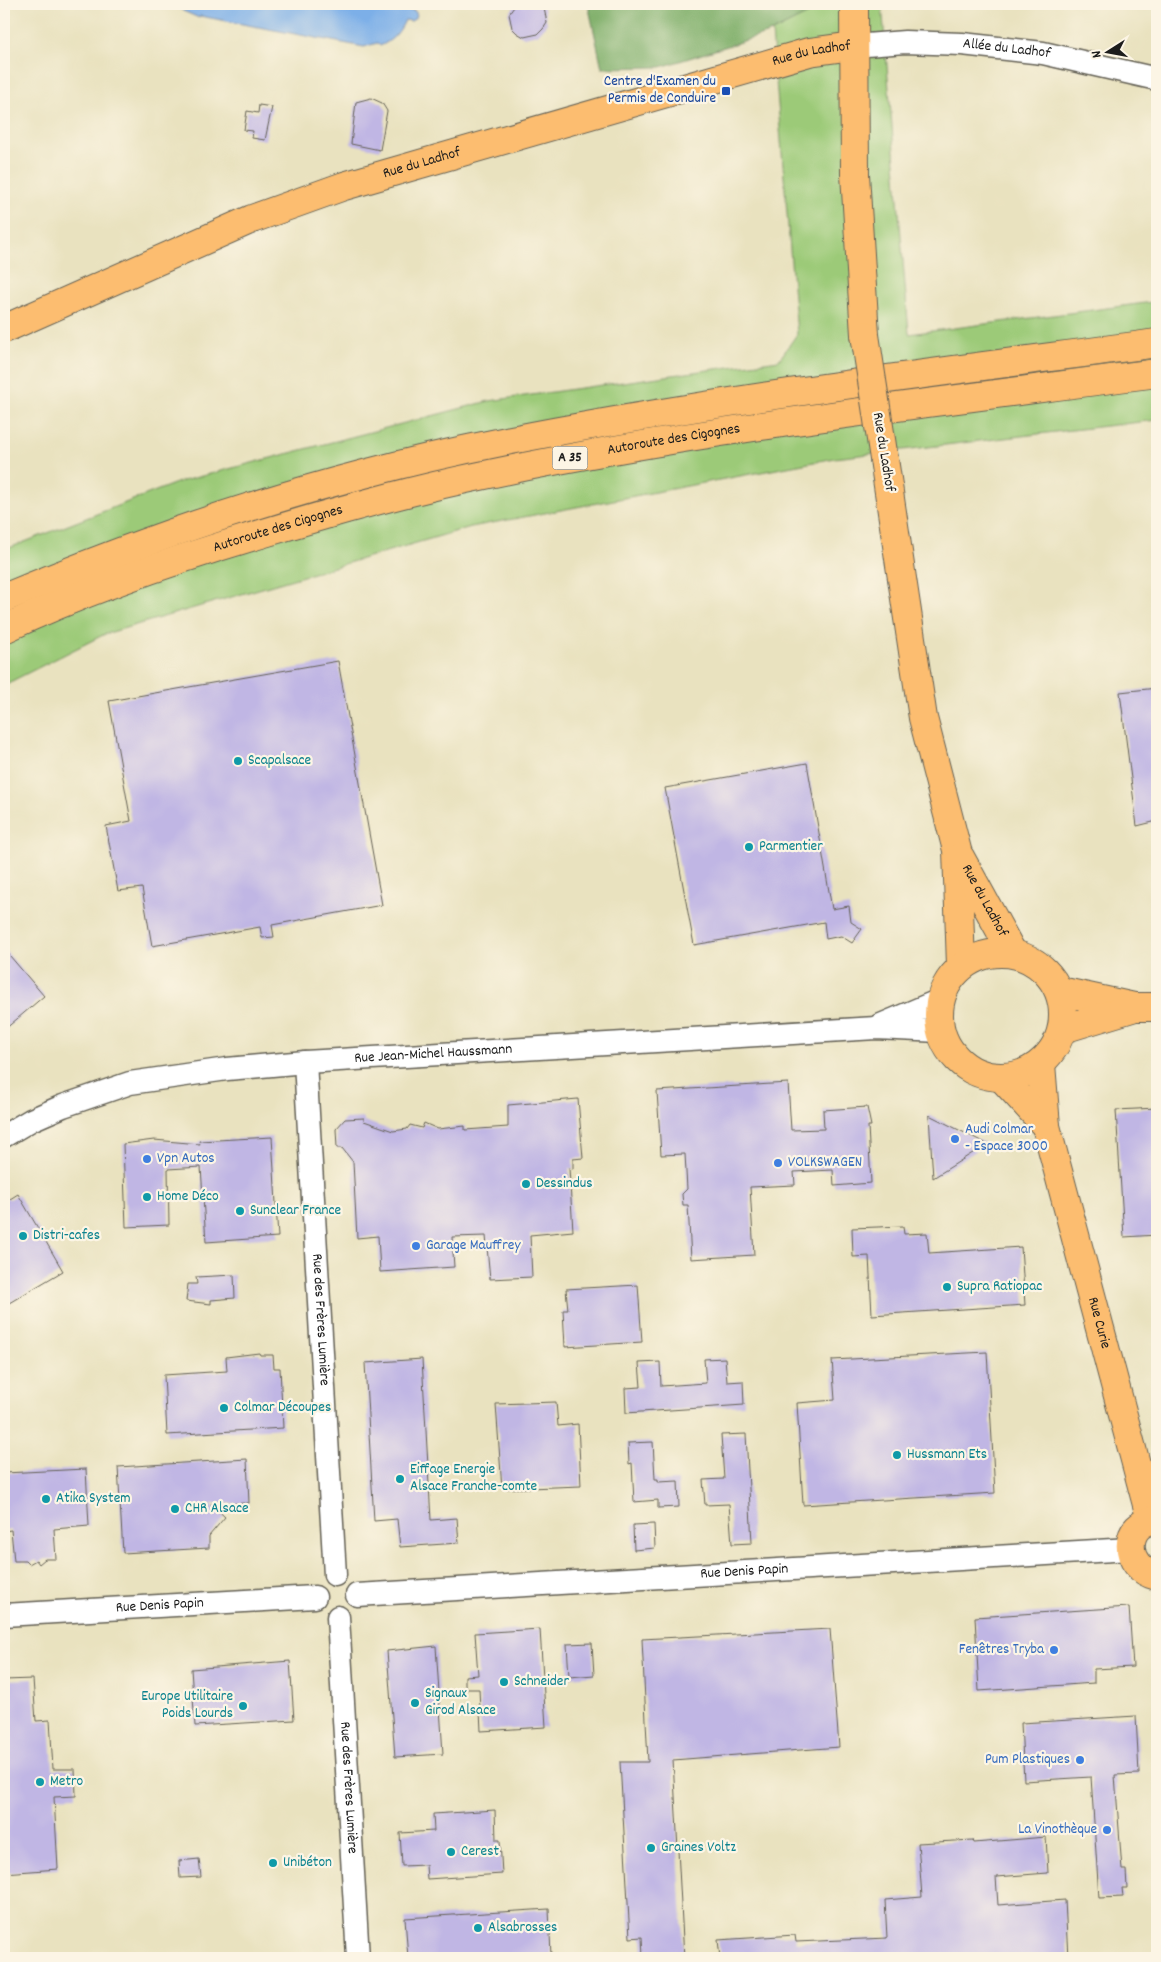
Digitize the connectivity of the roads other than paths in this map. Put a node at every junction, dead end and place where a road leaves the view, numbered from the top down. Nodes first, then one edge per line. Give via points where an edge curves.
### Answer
1 (854, 4) edge
2 (853, 46) junction
3 (1157, 79) edge
4 (4, 329) edge
5 (1157, 343) edge
6 (1157, 373) edge
7 (4, 598) edge
8 (4, 629) edge
9 (957, 850) junction
10 (1012, 952) junction
11 (961, 966) junction
12 (1060, 991) junction
13 (940, 1000) junction
14 (1145, 1007) edge
15 (876, 1028) junction
16 (1063, 1029) junction
17 (940, 1031) junction
18 (305, 1062) junction
19 (1041, 1064) junction
20 (1002, 1078) junction
21 (1046, 1126) junction
22 (4, 1136) edge
23 (1154, 1520) edge
24 (1130, 1549) junction
25 (335, 1574) junction
26 (1157, 1576) edge
27 (357, 1594) junction
28 (315, 1597) junction
29 (4, 1615) edge
30 (338, 1617) junction
31 (358, 1958) edge

1 - 2 main road
2 - 3 street, Allée du Ladhof via 905,42 962,44 1043,54
2 - 4 main road, Rue du Ladhof via 809,52 344,186 252,219
2 - 9 main road, Rue du Ladhof, bridge via 855,174 865,335 922,718
5 - 7 main road, Autoroute des Cigognes / A 35 via 818,388 471,448 364,474 186,527
6 - 8 main road, Autoroute des Cigognes / A 35 via 699,436 478,476 369,502 195,554 99,589
9 - 10 main road, Rue du Ladhof
9 - 11 main road, Rue du Ladhof
10 - 11 main road via 985,954
10 - 12 main road via 1041,965
11 - 13 main road via 948,981
12 - 14 main road
12 - 16 main road
13 - 15 street, Rue Jean-Michel Haussmann
13 - 17 main road
14 - 16 main road
15 - 17 street, Rue Jean-Michel Haussmann
15 - 18 street, Rue Jean-Michel Haussmann
16 - 19 main road via 1055,1048
17 - 20 main road via 949,1050 963,1065 981,1075
18 - 22 street, Rue Jean-Michel Haussmann via 130,1083 63,1106
18 - 25 street, Rue des Frères Lumière
19 - 20 main road via 1022,1074
19 - 21 main road, Rue Curie
20 - 21 main road, Rue Curie
21 - 23 main road, Rue Curie
23 - 24 main road via 1142,1524 1136,1531
24 - 26 main road via 1138,1568
24 - 27 street, Rue Denis Papin
25 - 27 street via 350,1580
25 - 28 street via 320,1582
27 - 30 street via 352,1610
28 - 29 street, Rue Denis Papin
28 - 30 street via 322,1612
30 - 31 street, Rue des Frères Lumière

